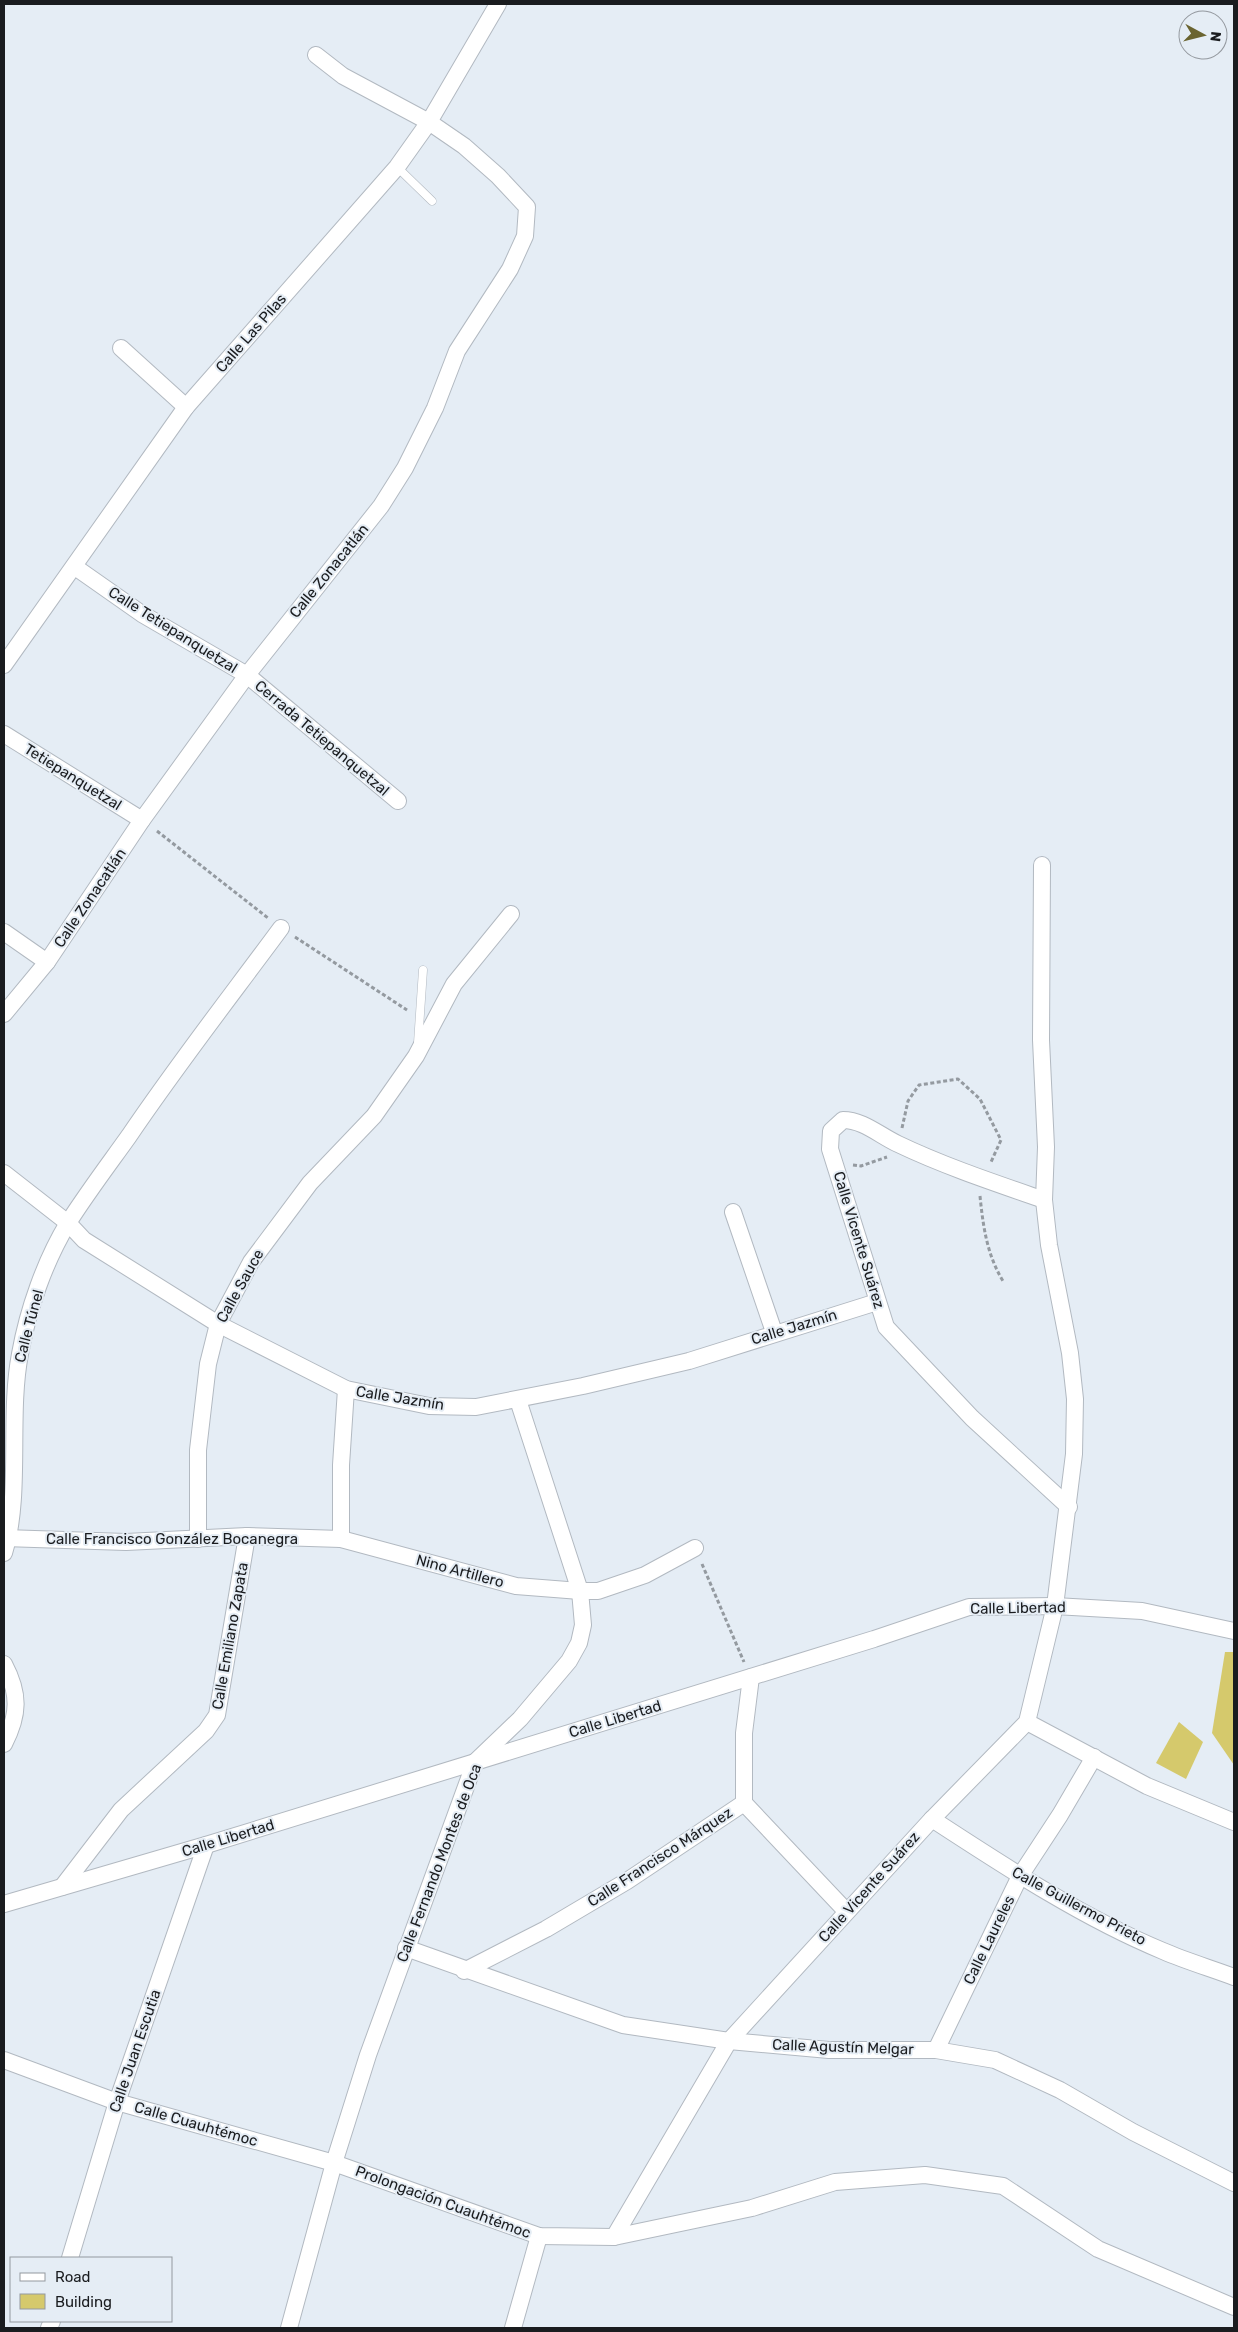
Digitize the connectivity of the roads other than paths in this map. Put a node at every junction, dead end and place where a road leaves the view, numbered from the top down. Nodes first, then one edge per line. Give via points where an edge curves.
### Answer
1 (498, 4) edge
2 (316, 55) dead end
3 (429, 122) junction
4 (397, 167) junction
5 (432, 201) dead end
6 (121, 348) dead end
7 (186, 407) junction
8 (75, 567) junction
9 (4, 665) edge
10 (247, 675) junction
11 (4, 734) edge
12 (398, 801) dead end
13 (142, 820) junction
14 (1042, 865) dead end
15 (511, 914) dead end
16 (281, 928) dead end
17 (4, 932) edge
18 (47, 962) junction
19 (423, 970) dead end
20 (4, 1014) edge
21 (416, 1056) junction
22 (4, 1173) edge
23 (1044, 1200) junction
24 (733, 1212) dead end
25 (68, 1223) junction
26 (877, 1302) junction
27 (218, 1324) junction
28 (774, 1332) junction
29 (346, 1389) junction
30 (518, 1400) junction
31 (1068, 1513) junction
32 (247, 1536) junction
33 (198, 1539) junction
34 (341, 1539) junction
35 (5, 1544) edge
36 (695, 1548) road end
37 (580, 1591) junction
38 (1055, 1606) junction
39 (1234, 1631) edge
40 (4, 1664) edge
41 (751, 1676) junction
42 (1027, 1722) junction
43 (4, 1744) edge
44 (1094, 1757) junction
45 (475, 1762) junction
46 (744, 1803) junction
47 (932, 1819) junction
48 (1234, 1822) edge
49 (206, 1845) junction
50 (1020, 1876) junction
51 (62, 1887) junction
52 (4, 1904) edge
53 (846, 1911) junction
54 (406, 1948) junction
55 (464, 1971) junction
56 (1234, 1977) edge
57 (729, 2041) junction
58 (936, 2050) junction
59 (4, 2060) edge
60 (117, 2102) junction
61 (334, 2163) junction
62 (1234, 2184) edge
63 (539, 2236) junction
64 (614, 2237) junction
65 (70, 2257) edge
66 (1234, 2307) edge
67 (289, 2328) edge
68 (513, 2328) edge

1 - 3 street, Calle Las Pilas
2 - 3 street, Calle Zonacatlán via 343,76
3 - 4 street, Calle Las Pilas
3 - 10 street, Calle Zonacatlán via 464,146 527,207 525,236 510,269 457,351 435,408 405,468 381,506
4 - 5 lane
4 - 7 street, Calle Las Pilas
6 - 7 street
7 - 8 street, Calle Las Pilas
8 - 9 street, Calle Las Pilas
8 - 10 street, Calle Tetiepanquetzal via 142,614
10 - 12 street, Cerrada Tetiepanquetzal
10 - 13 street, Calle Zonacatlán
11 - 13 street, Tetiepanquetzal
13 - 18 street, Calle Zonacatlán
14 - 23 street
15 - 21 street, Calle Sauce via 454,984
16 - 25 street, Calle Túnel
17 - 18 street
18 - 20 street, Calle Zonacatlán
19 - 21 lane
21 - 27 street, Calle Sauce via 374,1116 310,1183 251,1262
22 - 25 street, Calle Jazmín
23 - 26 street, Calle Vicente Suárez via 898,1144 854,1120 842,1120 831,1131 830,1149
23 - 31 street via 1048,1244 1070,1352 1075,1399
24 - 28 street
25 - 27 street, Calle Jazmín via 84,1240
25 - 35 street, Calle Túnel via 42,1278 19,1354
26 - 28 street, Calle Jazmín
26 - 31 street, Calle Vicente Suárez via 886,1327
27 - 29 street, Calle Jazmín
27 - 33 street, Calle Sauce via 208,1364 198,1450
28 - 30 street, Calle Jazmín via 689,1361
29 - 30 street, Calle Jazmín via 429,1406 476,1407
29 - 34 street
30 - 37 street, Calle Fernando Montes de Oca
31 - 38 street
32 - 33 street, Calle Francisco González Bocanegra
32 - 34 street, Calle Francisco González Bocanegra
32 - 51 street, Calle Emiliano Zapata via 217,1715 206,1731 121,1810
33 - 35 street, Calle Francisco González Bocanegra
34 - 37 street, Nino Artillero via 516,1586
36 - 37 street, Nino Artillero via 645,1575 598,1591
37 - 45 street, Calle Fernando Montes de Oca via 583,1625 579,1643 569,1661 520,1719
38 - 39 street, Calle Libertad via 1142,1611
38 - 41 street, Calle Libertad via 969,1606
38 - 42 street
40 - 43 street via 14,1682 16,1710
41 - 45 street, Calle Libertad
41 - 46 street, Calle Francisco Márquez via 744,1733
42 - 44 street
42 - 47 street, Calle Vicente Suárez
44 - 48 street via 1147,1786
44 - 50 street, Calle Laureles
45 - 49 street, Calle Libertad
45 - 54 street, Calle Fernando Montes de Oca
46 - 53 street
46 - 55 street, Calle Francisco Márquez via 627,1881 546,1929
47 - 50 street, Calle Guillermo Prieto
47 - 53 street, Calle Vicente Suárez
49 - 51 street, Calle Libertad
49 - 60 street, Calle Juan Escutia
50 - 56 street, Calle Guillermo Prieto via 1162,1951
50 - 58 street, Calle Laureles
51 - 52 street, Calle Libertad
53 - 57 street, Calle Vicente Suárez
54 - 55 street, Calle Agustín Melgar
54 - 61 street, Calle Fernando Montes de Oca
55 - 57 street, Calle Agustín Melgar via 623,2025
57 - 58 street, Calle Agustín Melgar via 830,2050
57 - 64 street, Calle Vicente Suárez
58 - 62 street, Calle Agustín Melgar via 994,2060 1060,2090
59 - 60 street, Calle Cuauhtémoc
60 - 61 street, Calle Cuauhtémoc
60 - 65 street, Calle Juan Escutia
61 - 63 street, Prolongación Cuauhtémoc
61 - 67 street, Calle Fernando Montes de Oca
63 - 64 street, Prolongación Cuauhtémoc
63 - 68 street
64 - 66 street, Prolongación Cuauhtémoc via 752,2208 836,2182 925,2175 1002,2186 1098,2249

